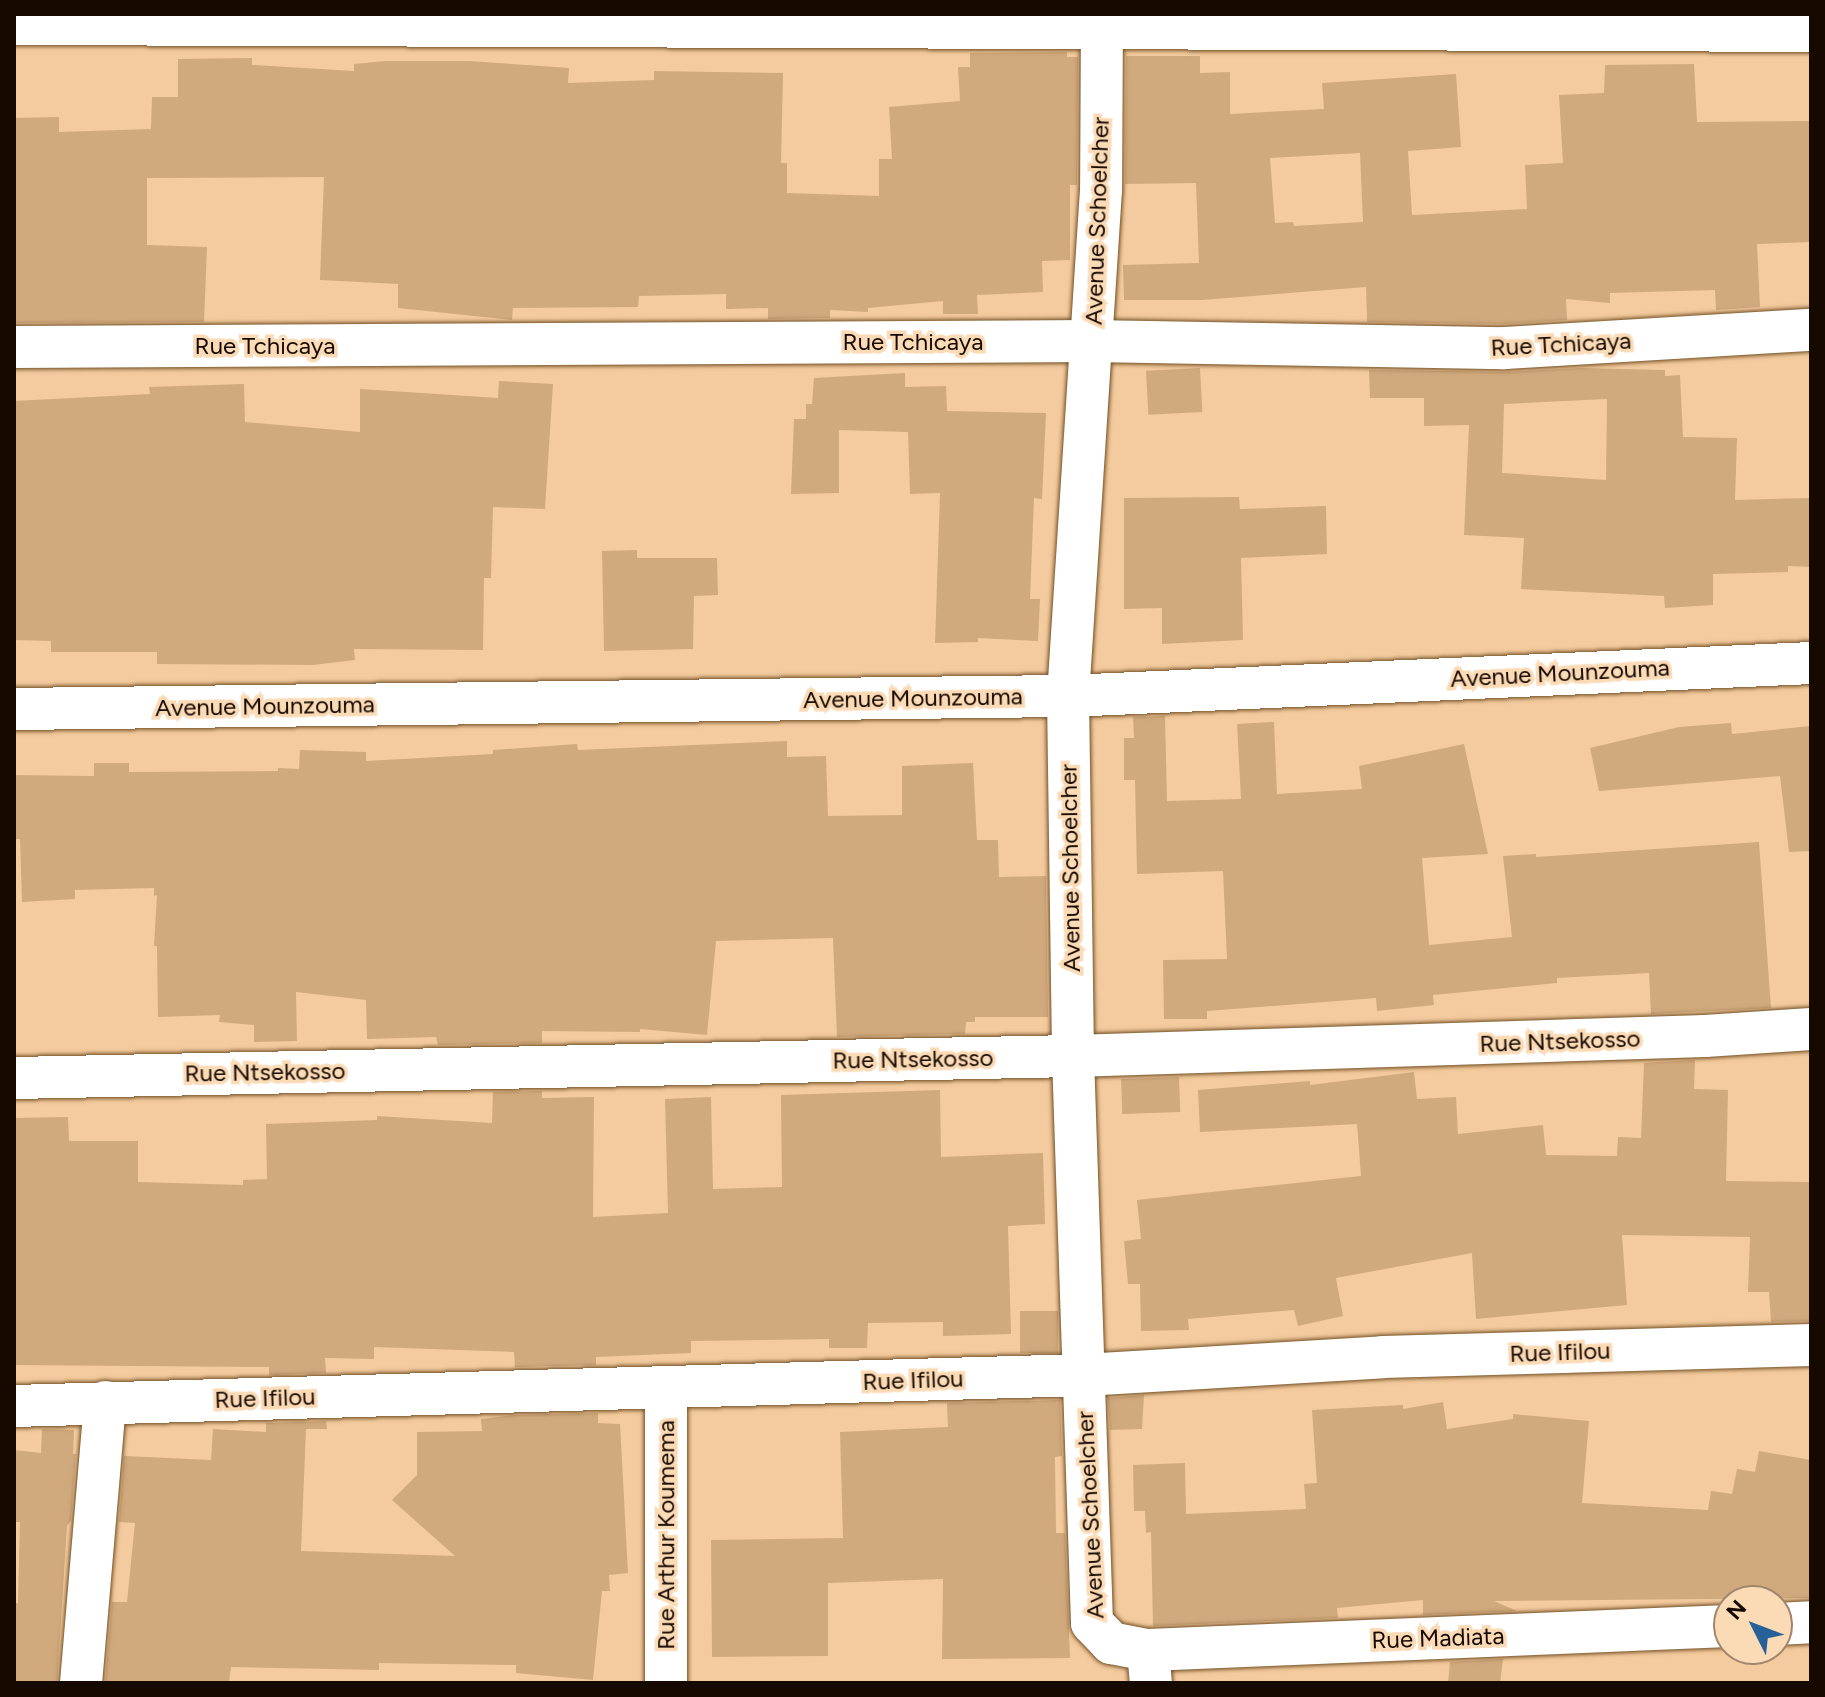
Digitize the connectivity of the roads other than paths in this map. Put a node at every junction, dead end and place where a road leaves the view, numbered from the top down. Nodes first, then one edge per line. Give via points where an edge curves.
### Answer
1 (1102, 20) edge
2 (14, 24) edge
3 (1811, 31) edge
4 (1811, 330) edge
5 (1091, 341) junction
6 (14, 347) edge
7 (1811, 663) edge
8 (1068, 696) junction
9 (14, 709) edge
10 (1811, 1029) edge
11 (1073, 1056) junction
12 (14, 1078) edge
13 (1811, 1345) edge
14 (1084, 1375) junction
15 (666, 1387) junction
16 (105, 1402) junction
17 (14, 1406) edge
18 (1713, 1627) edge
19 (1150, 1666) edge
20 (81, 1683) edge
21 (666, 1683) edge

1 - 2 street
1 - 3 street
1 - 5 street, Avenue Schoelcher via 1101,190
4 - 5 street, Rue Tchicaya via 1505,348
5 - 6 street, Rue Tchicaya
5 - 8 street, Avenue Schoelcher
7 - 8 street, Avenue Mounzouma
8 - 9 street, Avenue Mounzouma
8 - 11 street, Avenue Schoelcher
10 - 11 street, Rue Ntsekosso
11 - 12 street, Rue Ntsekosso
11 - 14 street, Avenue Schoelcher
13 - 14 street, Rue Ifilou via 1383,1357
14 - 15 street, Rue Ifilou
14 - 19 street, Avenue Schoelcher via 1092,1623 1111,1643
15 - 16 street, Rue Ifilou
15 - 21 street, Rue Arthur Koumema
16 - 17 street, Rue Ifilou
16 - 20 street
18 - 19 street, Rue Madiata

